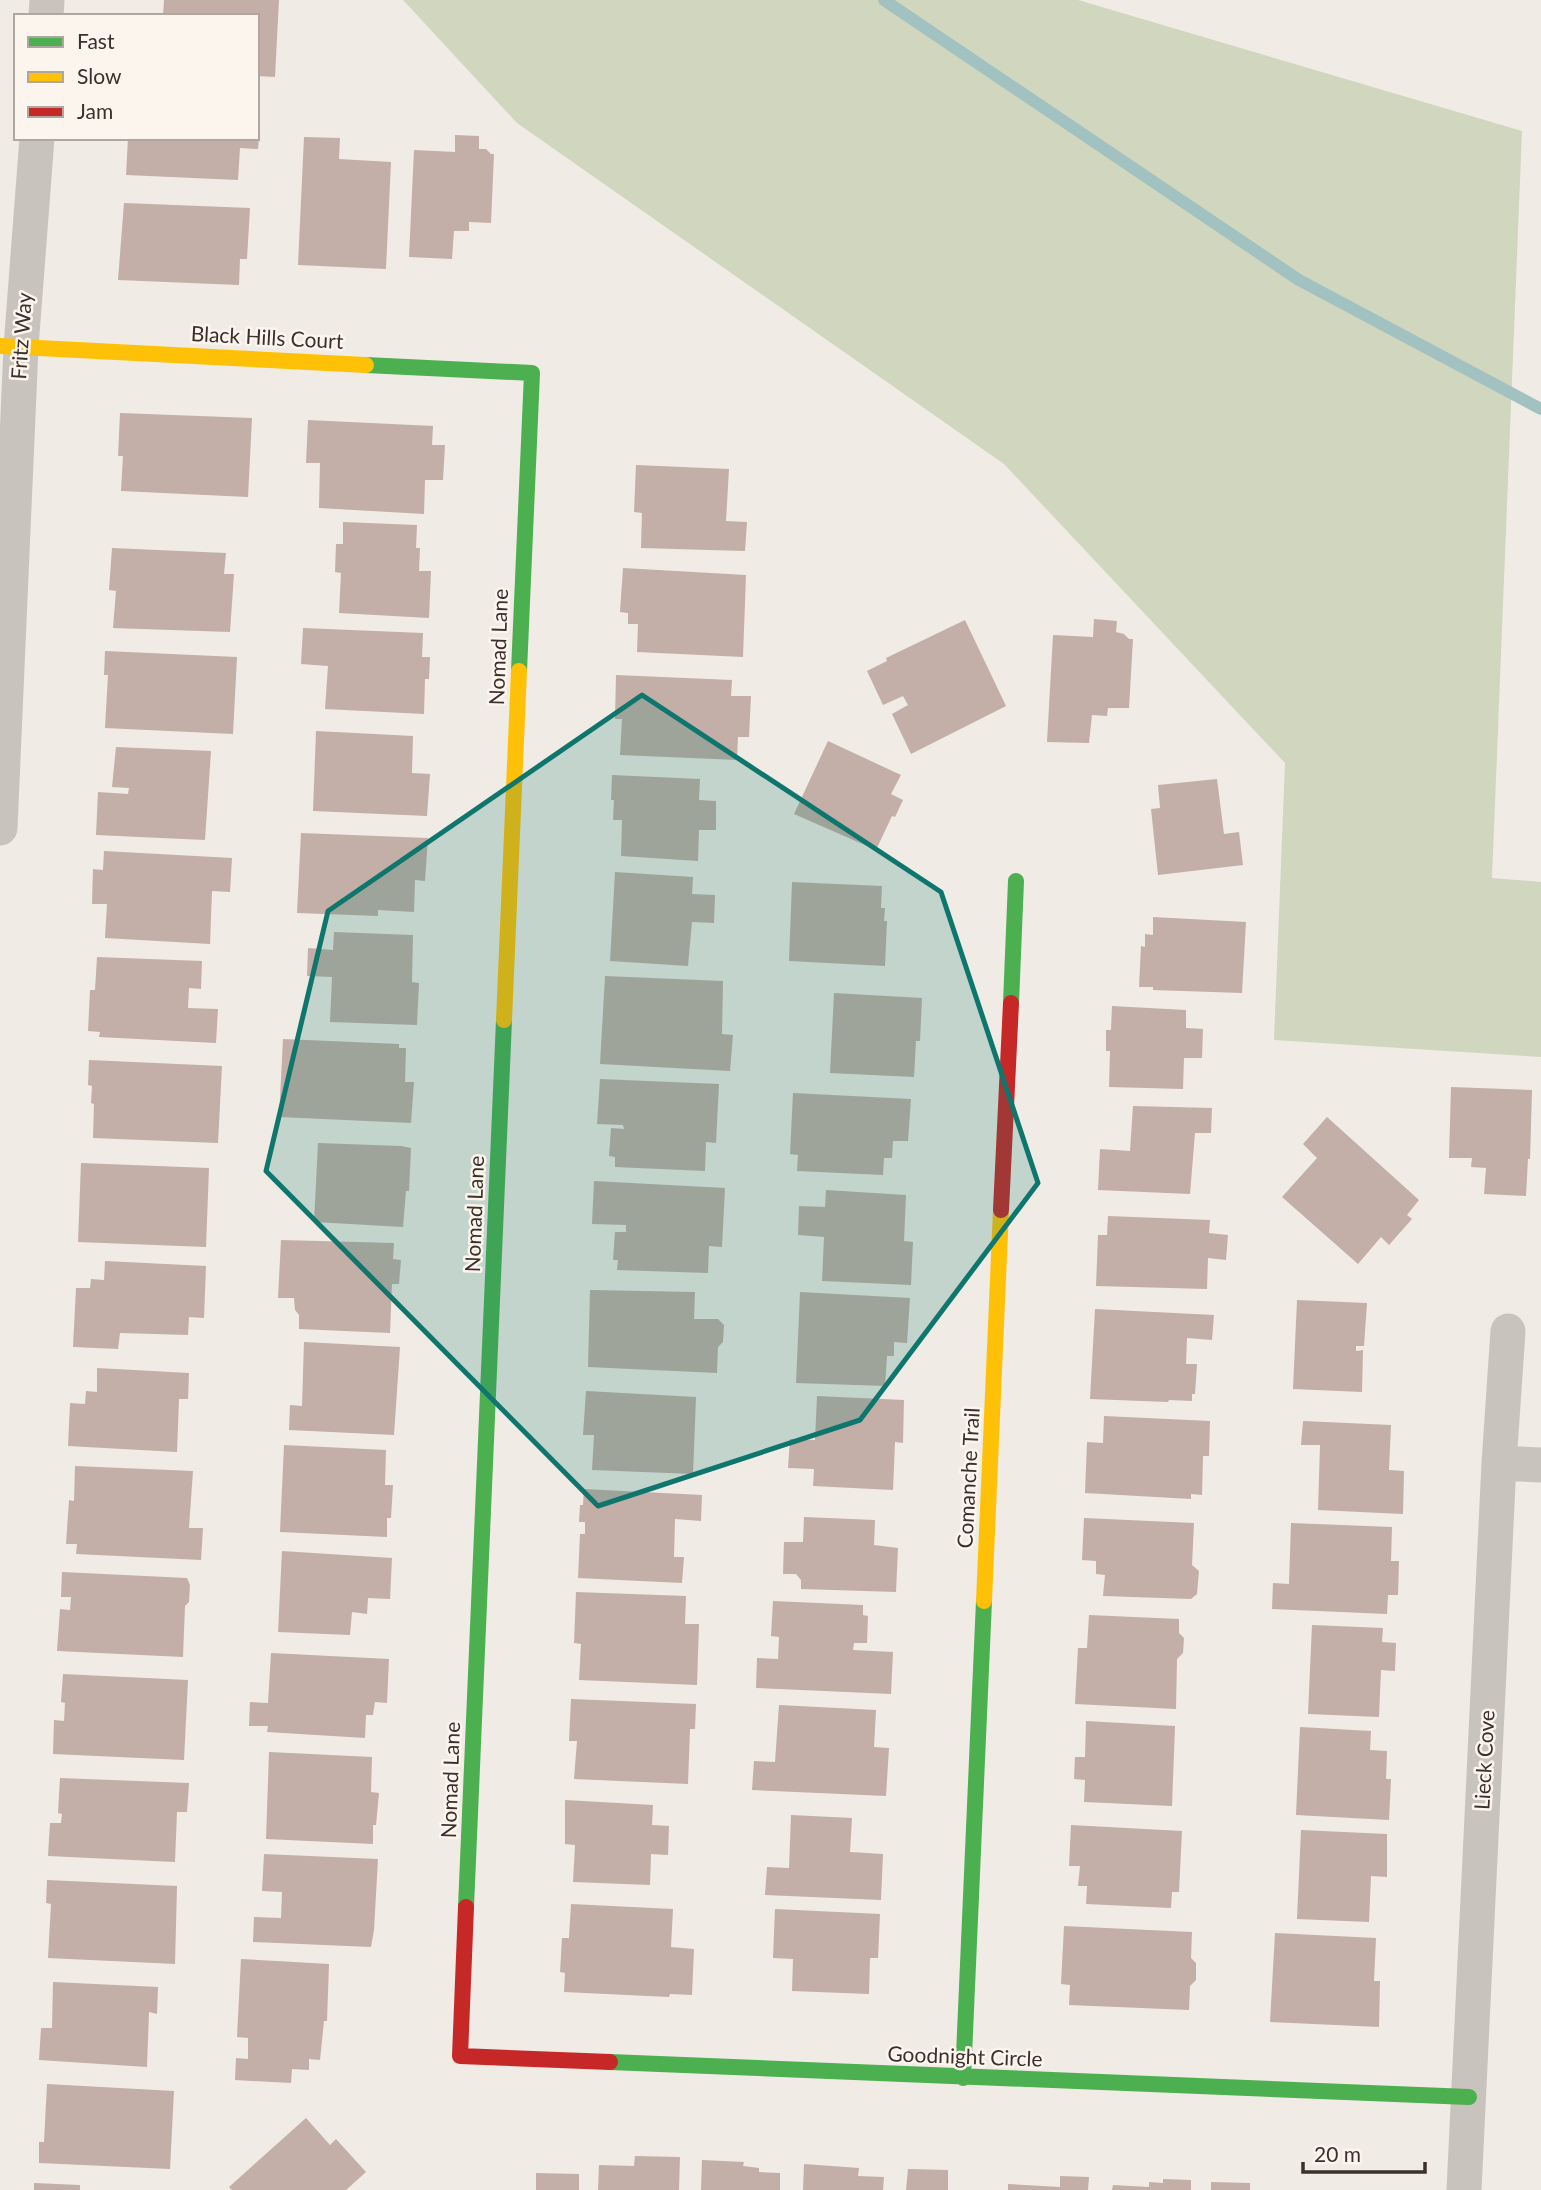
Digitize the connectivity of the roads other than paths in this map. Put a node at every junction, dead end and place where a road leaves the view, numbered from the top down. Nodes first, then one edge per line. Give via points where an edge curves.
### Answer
1 (37, 140) edge
2 (10, 346) edge
3 (532, 373) joint
4 (0, 828) edge
5 (1016, 881) dead end
6 (1508, 1331) dead end
7 (1499, 1463) junction
8 (1541, 1465) edge
9 (460, 2056) joint
10 (963, 2078) junction
11 (1469, 2097) junction
12 (1464, 2190) edge

1 - 2 street, Fritz Way
2 - 3 street, Black Hills Court
2 - 4 street, Fritz Way
3 - 9 street, Nomad Lane
5 - 10 street, Comanche Trail
6 - 7 street, Lieck Cove
7 - 8 street
7 - 11 street, Lieck Cove
9 - 10 street, Goodnight Circle
10 - 11 street, Goodnight Circle
11 - 12 street, Lieck Cove

